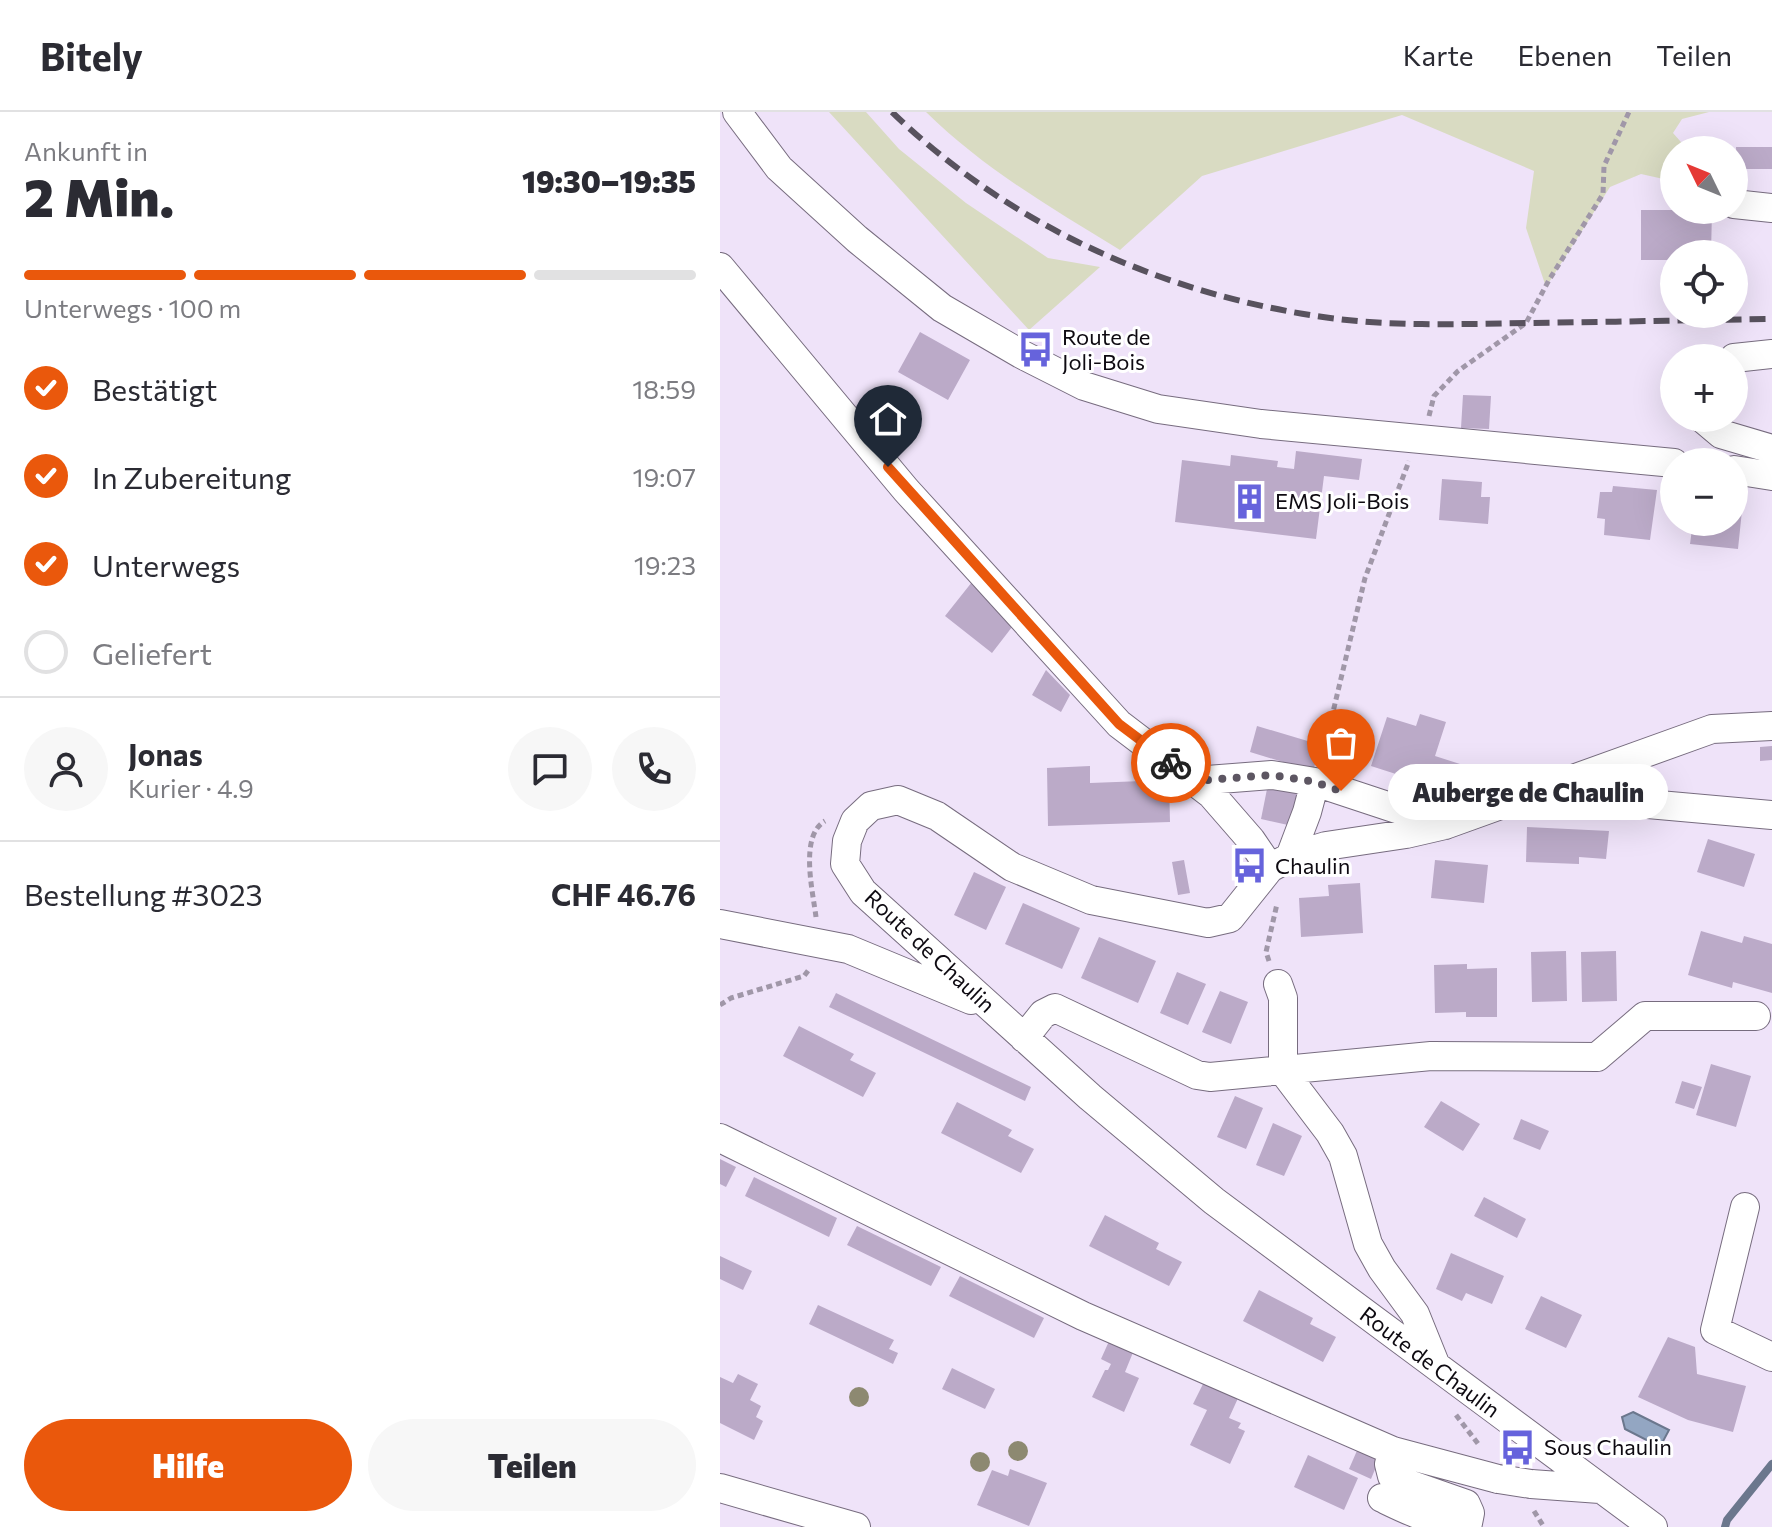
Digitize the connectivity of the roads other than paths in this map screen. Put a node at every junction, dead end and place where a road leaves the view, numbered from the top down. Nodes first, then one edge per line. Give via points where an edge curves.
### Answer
1 (737, 112) edge
2 (1748, 205) edge
3 (1772, 208) edge
4 (720, 267) edge
5 (1772, 354) edge
6 (1748, 357) edge
7 (1719, 432) edge
8 (1772, 449) edge
9 (1660, 462) edge
10 (1748, 472) edge
11 (1772, 476) edge
12 (1772, 726) edge
13 (1194, 781) junction
14 (1315, 782) junction
15 (1506, 802) junction
16 (1772, 815) edge
17 (1445, 825) junction
18 (1280, 862) junction
19 (720, 924) edge
20 (1278, 984) road end
21 (989, 1007) junction
22 (1756, 1016) dead end
23 (1024, 1038) junction
24 (1283, 1071) junction
25 (720, 1138) edge
26 (1745, 1207) dead end
27 (1772, 1357) edge
28 (1436, 1366) junction
29 (1393, 1451) junction
30 (720, 1488) edge
31 (1600, 1489) junction
32 (1382, 1498) dead end
33 (856, 1527) edge
34 (1653, 1527) edge

1 - 9 street via 779,168 942,308 1084,386 1158,409 1261,424
2 - 3 street
4 - 13 street via 906,490 1119,724
5 - 6 street
7 - 8 street
10 - 11 street
12 - 15 street via 1712,729
13 - 14 street via 1272,775
13 - 18 street
14 - 17 street
14 - 18 street
15 - 16 street via 1614,801
15 - 17 street
17 - 18 street via 1326,846
18 - 21 street, Route de Chaulin via 1230,918 1208,923 1091,900 1012,867 937,816 898,800 871,806 855,821 845,864 863,892
19 - 21 street via 848,949
20 - 24 street via 1283,998
21 - 23 street, Route de Chaulin
22 - 24 street via 1645,1016 1597,1057 1431,1056
23 - 24 street via 1043,1014 1055,1008 1197,1075
23 - 28 street, Route de Chaulin via 1214,1201
24 - 28 street via 1343,1156 1368,1244 1415,1314
25 - 29 street via 1083,1316
26 - 27 street via 1715,1330
28 - 31 street, Route de Chaulin
29 - 31 street, bridge via 1498,1479
29 - 32 street via 1392,1476 1466,1504 1468,1523 1441,1524
30 - 33 street
31 - 34 street, Route de Chaulin

